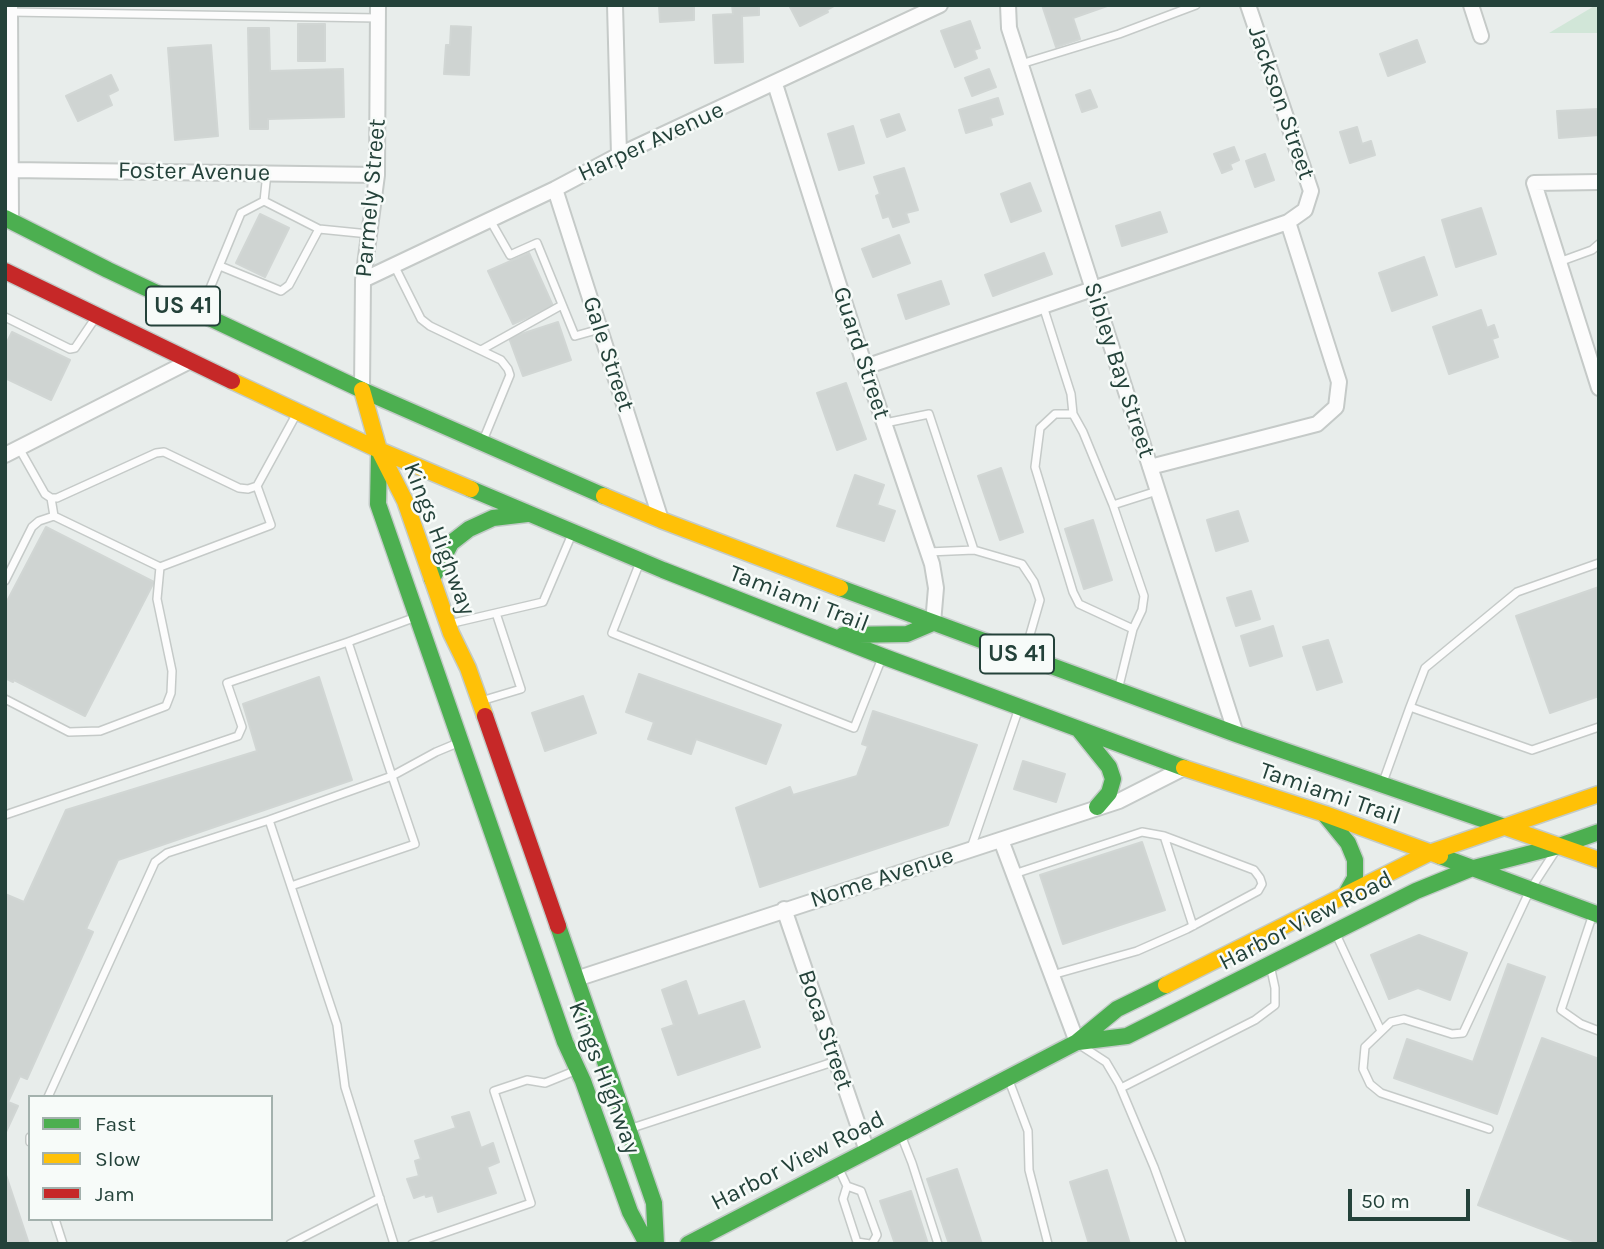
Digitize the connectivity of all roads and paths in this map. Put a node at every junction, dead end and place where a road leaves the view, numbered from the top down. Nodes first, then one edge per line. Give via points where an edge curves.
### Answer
1 (615, 5) edge
2 (940, 5) edge
3 (1008, 5) edge
4 (1196, 5) edge
5 (1248, 5) edge
6 (1471, 5) edge
7 (10, 8) edge
8 (378, 12) edge
9 (1481, 36) dead end
10 (1020, 64) junction
11 (775, 84) junction
12 (619, 155) junction
13 (11, 170) junction
14 (267, 173) junction
15 (377, 175) junction
16 (1599, 182) edge
17 (555, 189) junction
18 (264, 201) junction
19 (8, 219) edge
20 (490, 220) junction
21 (1288, 222) junction
22 (319, 229) junction
23 (369, 234) junction
24 (1599, 244) edge
25 (1559, 262) junction
26 (394, 265) junction
27 (220, 266) junction
28 (5, 271) edge
29 (363, 280) junction
30 (1093, 289) junction
31 (562, 305) junction
32 (1043, 306) junction
33 (200, 314) junction
34 (96, 316) junction
35 (5, 317) edge
36 (600, 330) junction
37 (481, 350) junction
38 (190, 361) junction
39 (864, 367) junction
40 (1599, 388) edge
41 (362, 390) junction
42 (298, 412) junction
43 (1073, 414) junction
44 (884, 423) junction
45 (482, 444) junction
46 (19, 448) junction
47 (379, 450) junction
48 (5, 455) edge
49 (1150, 467) junction
50 (257, 486) junction
51 (1158, 491) junction
52 (51, 498) junction
53 (1113, 505) junction
54 (527, 514) junction
55 (54, 516) junction
56 (661, 520) junction
57 (572, 533) junction
58 (975, 550) junction
59 (928, 552) junction
60 (640, 561) junction
61 (1599, 563) edge
62 (160, 567) junction
63 (432, 579) junction
64 (5, 581) edge
65 (496, 613) junction
66 (417, 617) junction
67 (933, 623) junction
68 (448, 624) junction
69 (1133, 629) junction
70 (830, 635) junction
71 (348, 642) junction
72 (883, 656) junction
73 (1024, 656) junction
74 (1118, 690) junction
75 (5, 699) edge
76 (479, 701) junction
77 (1019, 707) junction
78 (1410, 707) junction
79 (1599, 727) edge
80 (1079, 729) junction
81 (490, 732) junction
82 (1236, 734) junction
83 (461, 742) junction
84 (1184, 768) junction
85 (392, 776) junction
86 (1383, 784) junction
87 (1599, 794) edge
88 (1097, 807) junction
89 (1325, 814) junction
90 (5, 815) edge
91 (270, 820) junction
92 (1508, 827) junction
93 (1599, 832) edge
94 (1164, 836) junction
95 (1001, 840) junction
96 (1559, 845) junction
97 (970, 850) junction
98 (1429, 853) junction
99 (1599, 860) edge
100 (1470, 869) junction
101 (1014, 874) junction
102 (291, 886) junction
103 (1530, 890) junction
104 (1346, 894) junction
105 (784, 909) junction
106 (1596, 914) edge
107 (1193, 926) junction
108 (1335, 932) junction
109 (1270, 964) junction
110 (1052, 975) junction
111 (576, 979) junction
112 (1381, 1031) junction
113 (1599, 1031) edge
114 (1077, 1042) junction
115 (836, 1061) junction
116 (578, 1070) junction
117 (1008, 1078) junction
118 (1121, 1088) junction
119 (49, 1095) edge
120 (1489, 1129) dead end
121 (628, 1130) junction
122 (900, 1134) junction
123 (867, 1151) junction
124 (838, 1166) junction
125 (847, 1186) junction
126 (380, 1198) junction
127 (56, 1221) edge
128 (63, 1244) edge
129 (290, 1244) edge
130 (394, 1244) edge
131 (412, 1244) edge
132 (647, 1244) edge
133 (656, 1244) edge
134 (688, 1244) edge
135 (871, 1244) edge
136 (938, 1244) edge
137 (1048, 1244) edge
138 (1182, 1244) edge

1 - 12 street
2 - 11 street, Harper Avenue
3 - 10 street, Sibley Bay Street via 1009,28
4 - 10 lane
5 - 21 street, Jackson Street via 1311,191 1305,210
6 - 9 street
7 - 8 lane
7 - 13 street
8 - 15 street, Parmely Street
10 - 30 street, Sibley Bay Street
11 - 12 street, Harper Avenue
11 - 39 street, Guard Street
12 - 17 street, Harper Avenue
13 - 14 street, Foster Avenue
13 - 19 street
14 - 15 street, Foster Avenue
14 - 18 lane
15 - 23 street, Parmely Street
16 - 25 street via 1534,183
17 - 20 street, Harper Avenue
17 - 36 street, Gale Street
18 - 22 lane
18 - 27 lane via 241,213
19 - 33 main road, Tamiami Trail / US 41
20 - 26 street, Harper Avenue
20 - 31 lane via 510,255 537,243
21 - 30 street
21 - 49 street via 1339,382 1336,407 1317,424
22 - 23 lane
22 - 27 lane via 289,285 281,291
23 - 29 street, Parmely Street
24 - 25 lane
25 - 40 street
26 - 29 street, Harper Avenue
26 - 37 lane via 421,319
27 - 33 lane
28 - 34 main road, Tamiami Trail / US 41
29 - 41 street, Parmely Street
30 - 32 street
30 - 49 street, Sibley Bay Street
31 - 36 lane via 575,337
31 - 37 lane
32 - 39 street
32 - 43 lane
33 - 41 main road, Tamiami Trail / US 41
34 - 35 lane via 70,349
34 - 38 main road, Tamiami Trail / US 41
36 - 56 street, Gale Street
37 - 45 lane via 500,360 510,375
38 - 42 main road, Tamiami Trail / US 41
38 - 46 street
39 - 44 street, Guard Street
41 - 45 main road, Tamiami Trail / US 41
41 - 47 main road
42 - 47 main road, Tamiami Trail / US 41
42 - 50 lane
43 - 53 lane
43 - 69 lane via 1055,414 1040,428 1035,467 1079,604
44 - 58 lane via 929,414
44 - 59 street, Guard Street
45 - 56 main road, Tamiami Trail / US 41
46 - 48 street
46 - 52 lane
47 - 54 main road, Tamiami Trail / US 41
47 - 63 main road, Kings Highway via 405,501
47 - 66 main road, Kings Highway via 378,504
49 - 51 street, Sibley Bay Street
50 - 52 lane via 239,488 164,452
50 - 62 lane via 271,525
51 - 53 lane
51 - 82 street, Sibley Bay Street
52 - 55 lane
53 - 69 lane via 1144,596
54 - 57 main road, Tamiami Trail / US 41
54 - 63 main road via 494,518 469,529 451,543
55 - 62 lane
55 - 64 lane via 32,527
56 - 67 main road, Tamiami Trail / US 41
57 - 60 main road, Tamiami Trail / US 41
57 - 65 lane via 543,601
58 - 59 lane
58 - 73 lane via 1022,564 1034,582 1040,600
59 - 67 street, Guard Street via 936,588
60 - 70 main road, Tamiami Trail / US 41
60 - 72 lane via 612,633 854,728
61 - 78 lane via 1517,592 1425,668
62 - 75 lane via 157,599 172,671 166,706 100,732 69,732
63 - 68 main road, Kings Highway
65 - 68 lane
65 - 76 lane via 521,688
66 - 71 lane
66 - 83 main road, Kings Highway
67 - 70 main road via 891,636
67 - 73 main road, Tamiami Trail / US 41
68 - 76 main road, Kings Highway
69 - 74 lane
70 - 72 main road, Tamiami Trail / US 41
71 - 85 lane
71 - 90 lane via 227,683 242,727 237,736
72 - 77 main road, Tamiami Trail / US 41
73 - 74 main road, Tamiami Trail / US 41
74 - 82 main road, Tamiami Trail / US 41
76 - 81 main road, Kings Highway
77 - 80 main road, Tamiami Trail / US 41
77 - 97 lane
78 - 79 lane via 1532,750
78 - 86 lane
80 - 84 main road, Tamiami Trail / US 41
80 - 88 main road via 1113,779
81 - 83 main road
81 - 111 main road, Kings Highway
82 - 86 main road, Tamiami Trail / US 41
83 - 85 lane
83 - 116 main road, Kings Highway
84 - 88 street, Nome Avenue via 1119,801
84 - 89 main road, Tamiami Trail / US 41
85 - 91 lane
85 - 102 lane via 415,844
86 - 92 main road, Tamiami Trail / US 41
87 - 92 main road, Harbor View Road
88 - 95 street, Nome Avenue
89 - 98 main road, Tamiami Trail / US 41
89 - 104 main road via 1355,860 1355,878
91 - 102 lane
91 - 119 lane via 167,853 155,862
92 - 96 main road, Tamiami Trail / US 41
92 - 98 main road, Harbor View Road
93 - 96 main road, Harbor View Road
94 - 101 lane via 1142,832
94 - 107 lane
94 - 107 lane via 1254,870 1262,884 1258,891
95 - 97 street, Nome Avenue
95 - 101 street
96 - 99 main road, Tamiami Trail / US 41
96 - 100 main road, Harbor View Road
96 - 103 lane
97 - 105 street, Nome Avenue
98 - 100 main road, Tamiami Trail / US 41
98 - 104 main road, Harbor View Road
100 - 103 main road, Tamiami Trail / US 41
100 - 108 main road, Harbor View Road
101 - 110 street
102 - 126 lane via 337,1025 345,1087
103 - 106 main road, Tamiami Trail / US 41
103 - 112 lane via 1463,1033 1452,1034 1404,1019 1391,1021
104 - 114 main road, Harbor View Road via 1117,1009
105 - 111 street, Nome Avenue
105 - 115 street, Boca Street
106 - 113 lane via 1561,1010
107 - 110 lane via 1137,951
108 - 109 main road, Harbor View Road
108 - 112 lane
109 - 114 main road, Harbor View Road via 1127,1036
109 - 118 lane via 1275,1005 1255,1020
110 - 114 street
111 - 121 main road, Kings Highway
112 - 120 lane via 1365,1047 1363,1069 1370,1084 1381,1093
114 - 117 main road, Harbor View Road
114 - 118 lane via 1107,1062
115 - 121 lane
115 - 123 street, Boca Street
116 - 131 lane via 545,1083 527,1080 494,1091 531,1203
116 - 132 main road, Kings Highway via 630,1212
117 - 122 main road, Harbor View Road
117 - 137 lane via 1028,1131 1029,1170
118 - 138 lane
121 - 133 main road, Kings Highway via 654,1203
122 - 123 main road, Harbor View Road
122 - 136 lane
123 - 124 main road, Harbor View Road
124 - 125 lane
124 - 134 main road, Harbor View Road
125 - 135 lane via 861,1191 877,1235
125 - 135 lane via 843,1199 857,1242
126 - 129 lane
126 - 130 lane
127 - 128 lane

